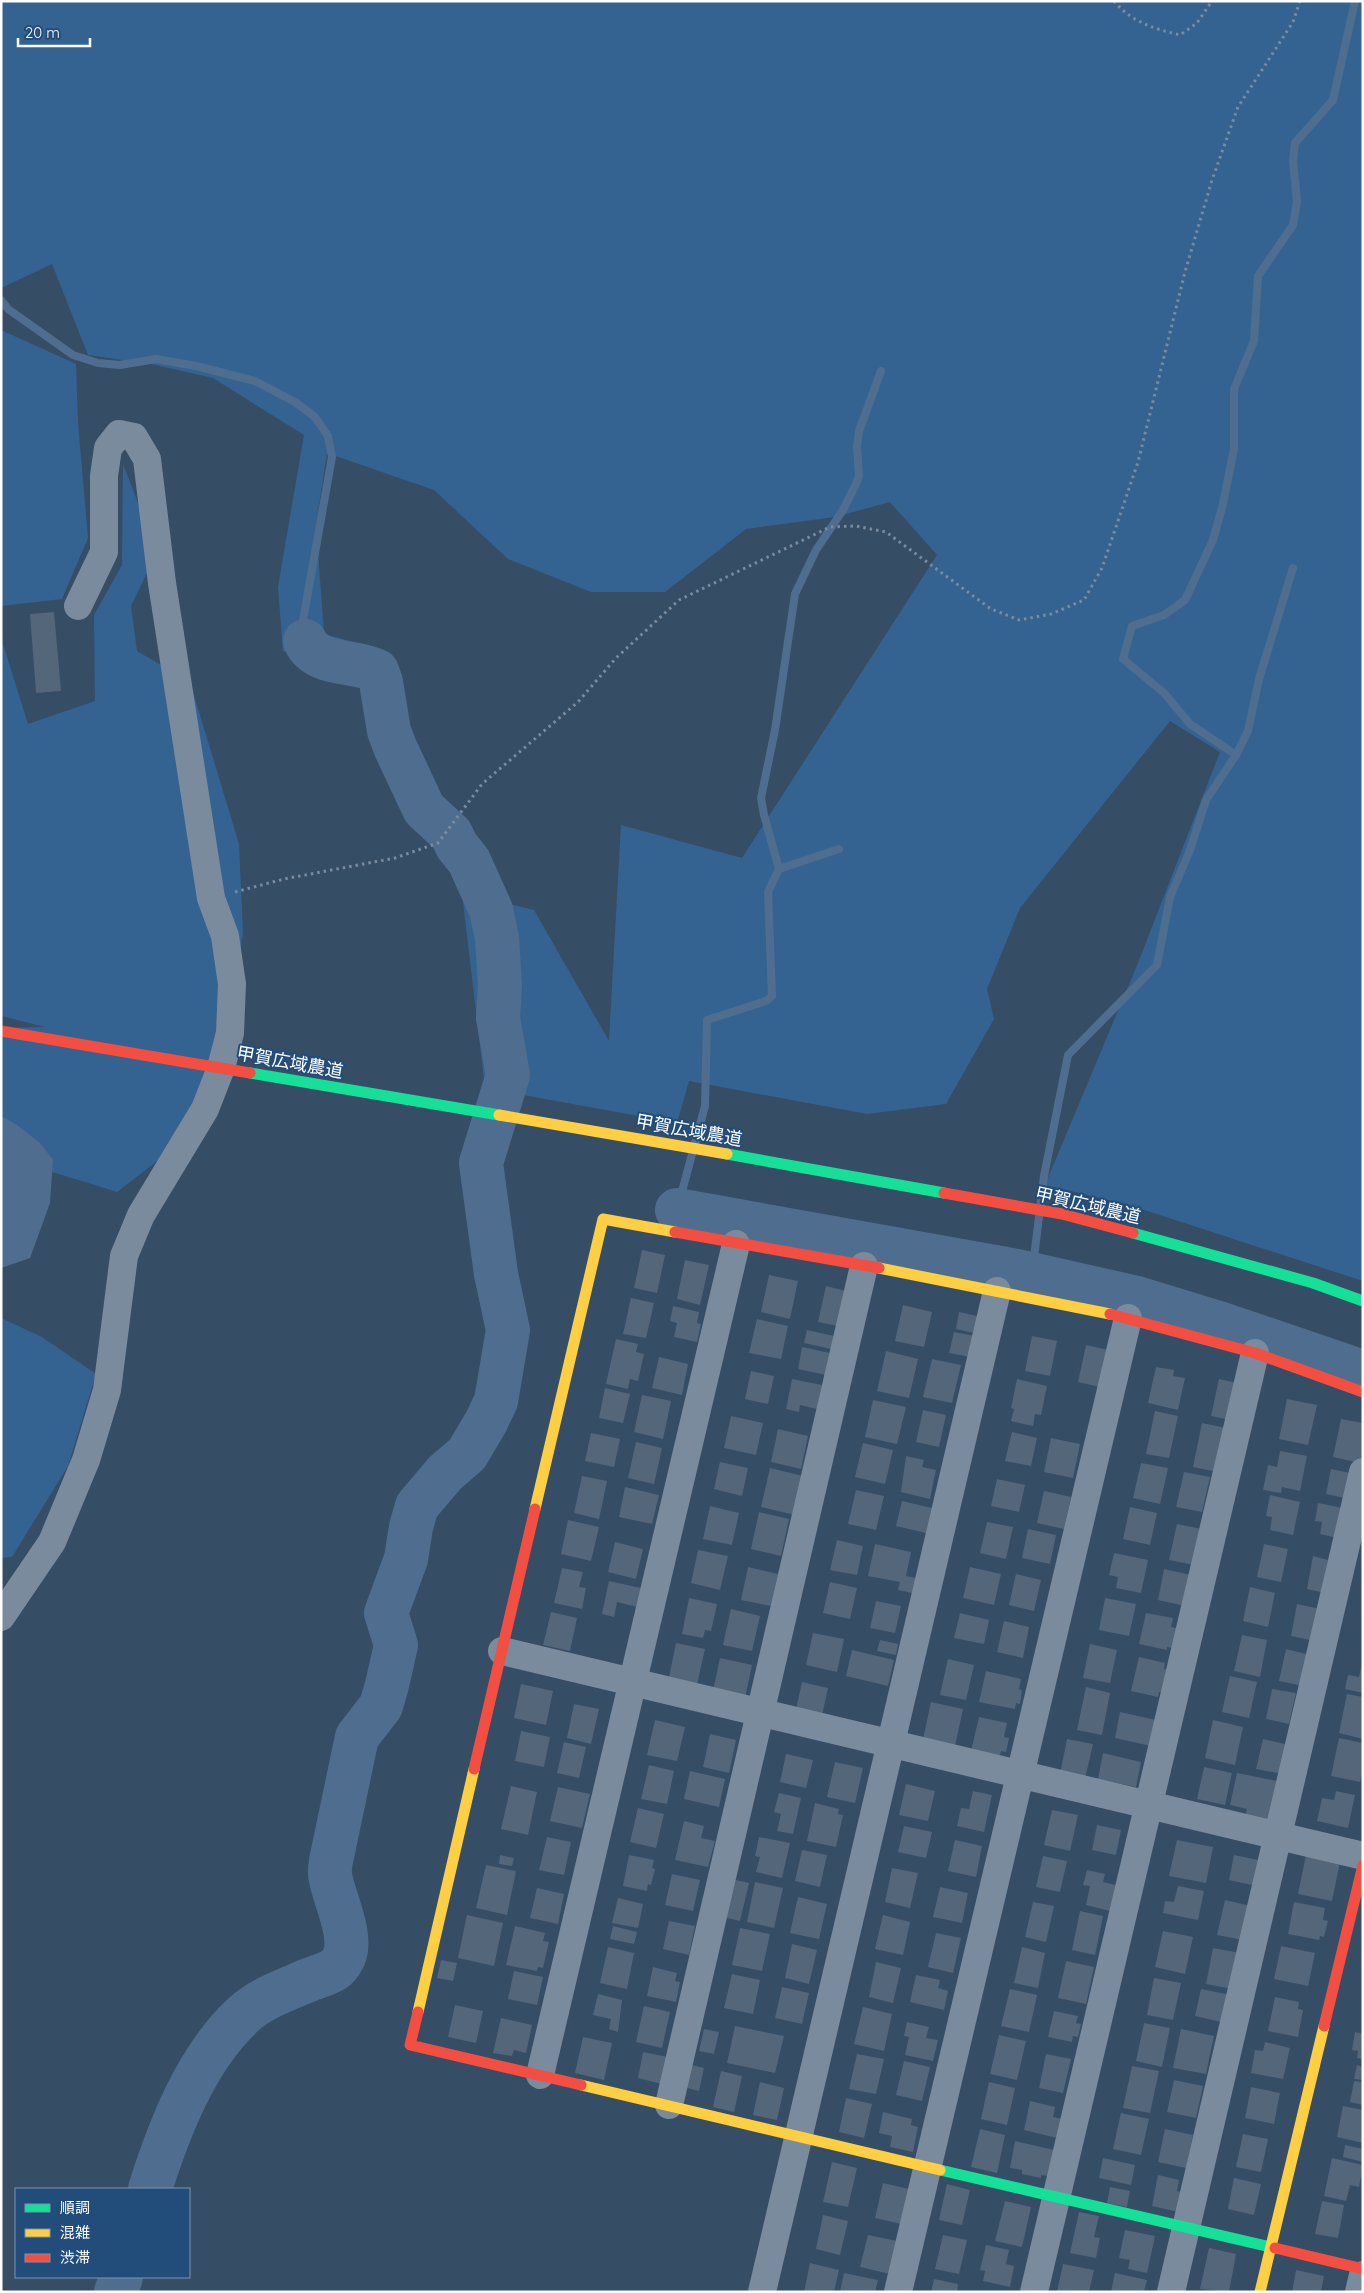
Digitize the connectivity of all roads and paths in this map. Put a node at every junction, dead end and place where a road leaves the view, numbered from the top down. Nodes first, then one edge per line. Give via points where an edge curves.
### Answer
1 (1114, 1) edge
2 (1212, 1) edge
3 (1300, 1) edge
4 (78, 606) dead end
5 (211, 898) junction
6 (1, 1031) edge
7 (221, 1068) junction
8 (736, 1244) junction
9 (864, 1266) junction
10 (997, 1291) junction
11 (1363, 1301) edge
12 (1128, 1318) junction
13 (1255, 1353) junction
14 (1363, 1392) edge
15 (1363, 1472) edge
16 (1, 1617) edge
17 (502, 1651) junction
18 (632, 1681) junction
19 (760, 1713) junction
20 (890, 1744) junction
21 (1020, 1774) junction
22 (1148, 1804) junction
23 (1278, 1836) junction
24 (1363, 1856) edge
25 (1363, 1865) edge
26 (540, 2075) junction
27 (669, 2105) junction
28 (798, 2136) junction
29 (927, 2167) junction
30 (1056, 2197) junction
31 (1186, 2228) junction
32 (1270, 2249) junction
33 (1363, 2269) edge
34 (1363, 2275) edge
35 (762, 2292) edge
36 (898, 2292) edge
37 (1034, 2292) edge
38 (1171, 2292) edge
39 (1260, 2292) edge
40 (1359, 2292) edge

1 - 2 path via 1149,27 1180,35 1197,24
3 - 5 path via 1293,22 1238,106 1185,272 1138,462 1102,568 1084,600 1051,614 1019,620 991,609 886,532 856,526 830,527 679,600 616,658 578,702 482,784 438,843 395,858 284,879
4 - 5 street via 104,552 104,476 108,448 119,434 134,437 147,459 162,583
5 - 7 street via 225,936 232,984 230,1033
6 - 7 street, 甲賀広域農道
7 - 11 street, 甲賀広域農道 via 1062,1214 1224,1257
7 - 16 street via 205,1109 141,1215 124,1256 107,1390 86,1460 52,1542
8 - 9 street
8 - 17 street via 603,1220
8 - 18 street
9 - 10 street
9 - 19 street
10 - 12 street
10 - 20 street
12 - 13 street
12 - 21 street
13 - 14 street
13 - 22 street
15 - 23 street
17 - 18 street
17 - 26 street via 410,2045
18 - 19 street
18 - 26 street
19 - 20 street
19 - 27 street
20 - 21 street
20 - 28 street
21 - 22 street
21 - 29 street
22 - 23 street
22 - 30 street
23 - 24 street
23 - 31 street
25 - 32 street
26 - 27 street
27 - 28 street
28 - 29 street
28 - 35 street
29 - 30 street
29 - 36 street
30 - 31 street
30 - 37 street
31 - 32 street
31 - 38 street
32 - 33 street
32 - 39 street
34 - 40 street

